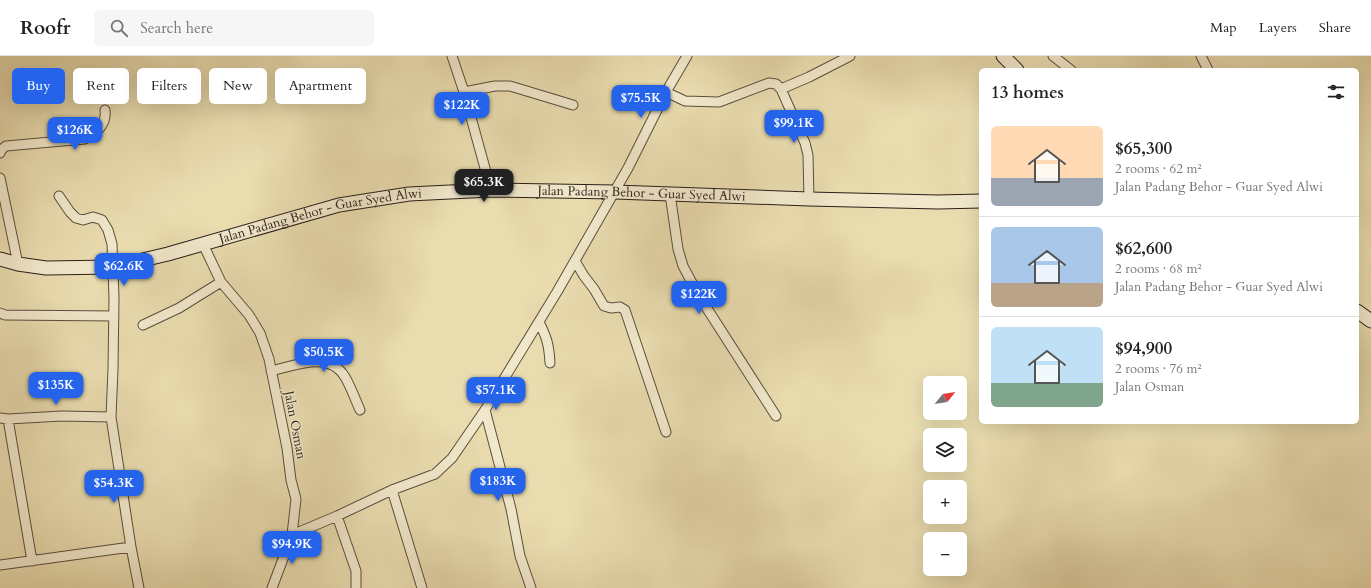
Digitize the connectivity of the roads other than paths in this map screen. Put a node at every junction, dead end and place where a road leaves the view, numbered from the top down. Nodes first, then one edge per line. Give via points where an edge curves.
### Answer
1 (452, 56) edge
2 (687, 56) edge
3 (850, 56) edge
4 (1052, 56) edge
5 (1201, 56) edge
6 (1006, 57) edge
7 (1015, 68) edge
8 (1069, 68) edge
9 (1207, 68) edge
10 (781, 89) junction
11 (464, 92) junction
12 (666, 92) junction
13 (573, 104) dead end
14 (106, 110) dead end
15 (0, 153) edge
16 (0, 178) edge
17 (491, 190) junction
18 (615, 192) junction
19 (670, 194) junction
20 (59, 196) dead end
21 (810, 199) junction
22 (979, 201) edge
23 (203, 244) junction
24 (0, 259) edge
25 (575, 261) junction
26 (18, 264) junction
27 (113, 267) junction
28 (221, 282) junction
29 (1359, 312) edge
30 (0, 313) edge
31 (114, 316) junction
32 (1371, 320) edge
33 (539, 322) junction
34 (143, 325) dead end
35 (550, 363) dead end
36 (271, 371) junction
37 (360, 410) dead end
38 (485, 410) junction
39 (776, 416) dead end
40 (111, 417) junction
41 (4, 419) edge
42 (666, 432) dead end
43 (392, 490) junction
44 (337, 516) junction
45 (292, 535) junction
46 (131, 546) junction
47 (32, 561) junction
48 (0, 565) edge
49 (139, 588) edge
50 (272, 588) edge
51 (356, 588) edge
52 (422, 588) edge
53 (531, 588) edge

1 - 11 street
2 - 12 street
3 - 10 street
4 - 8 street
5 - 9 street
6 - 7 main road
10 - 12 street via 776,84 769,83 719,102 684,101
10 - 21 street via 805,143
11 - 13 street via 510,86
11 - 17 street
12 - 18 street
14 - 15 street via 102,126 95,134 84,140 6,146
16 - 26 street
17 - 18 main road, Jalan Padang Behor - Guar Syed Alwi
17 - 23 main road, Jalan Padang Behor - Guar Syed Alwi via 409,194 338,205
18 - 19 main road, Jalan Padang Behor - Guar Syed Alwi
18 - 25 street
19 - 21 main road, Jalan Padang Behor - Guar Syed Alwi
19 - 39 street via 678,249 684,266 699,296
20 - 27 street via 76,218 83,220 93,217 102,220 112,244
21 - 22 main road, Jalan Padang Behor - Guar Syed Alwi
23 - 27 main road, Jalan Padang Behor - Guar Syed Alwi
23 - 28 street, Jalan Osman
24 - 26 main road, Jalan Padang Behor - Guar Syed Alwi
25 - 33 street
25 - 42 street via 604,306 620,307 625,310
26 - 27 main road, Jalan Padang Behor - Guar Syed Alwi via 46,268
27 - 31 street
28 - 34 street via 179,308
28 - 36 street, Jalan Osman via 260,333
29 - 32 main road
30 - 31 street
31 - 40 street
33 - 35 street via 549,345
33 - 38 street
36 - 37 street via 315,360 331,364 344,375
36 - 45 street, Jalan Osman via 296,499
38 - 43 street via 452,458 435,474
38 - 53 street via 511,509 520,556
40 - 41 street
40 - 46 street
41 - 47 street
43 - 44 street
43 - 52 street
44 - 45 street
44 - 51 street via 356,571
45 - 50 street, Jalan Osman
46 - 47 street
46 - 49 street
47 - 48 street

